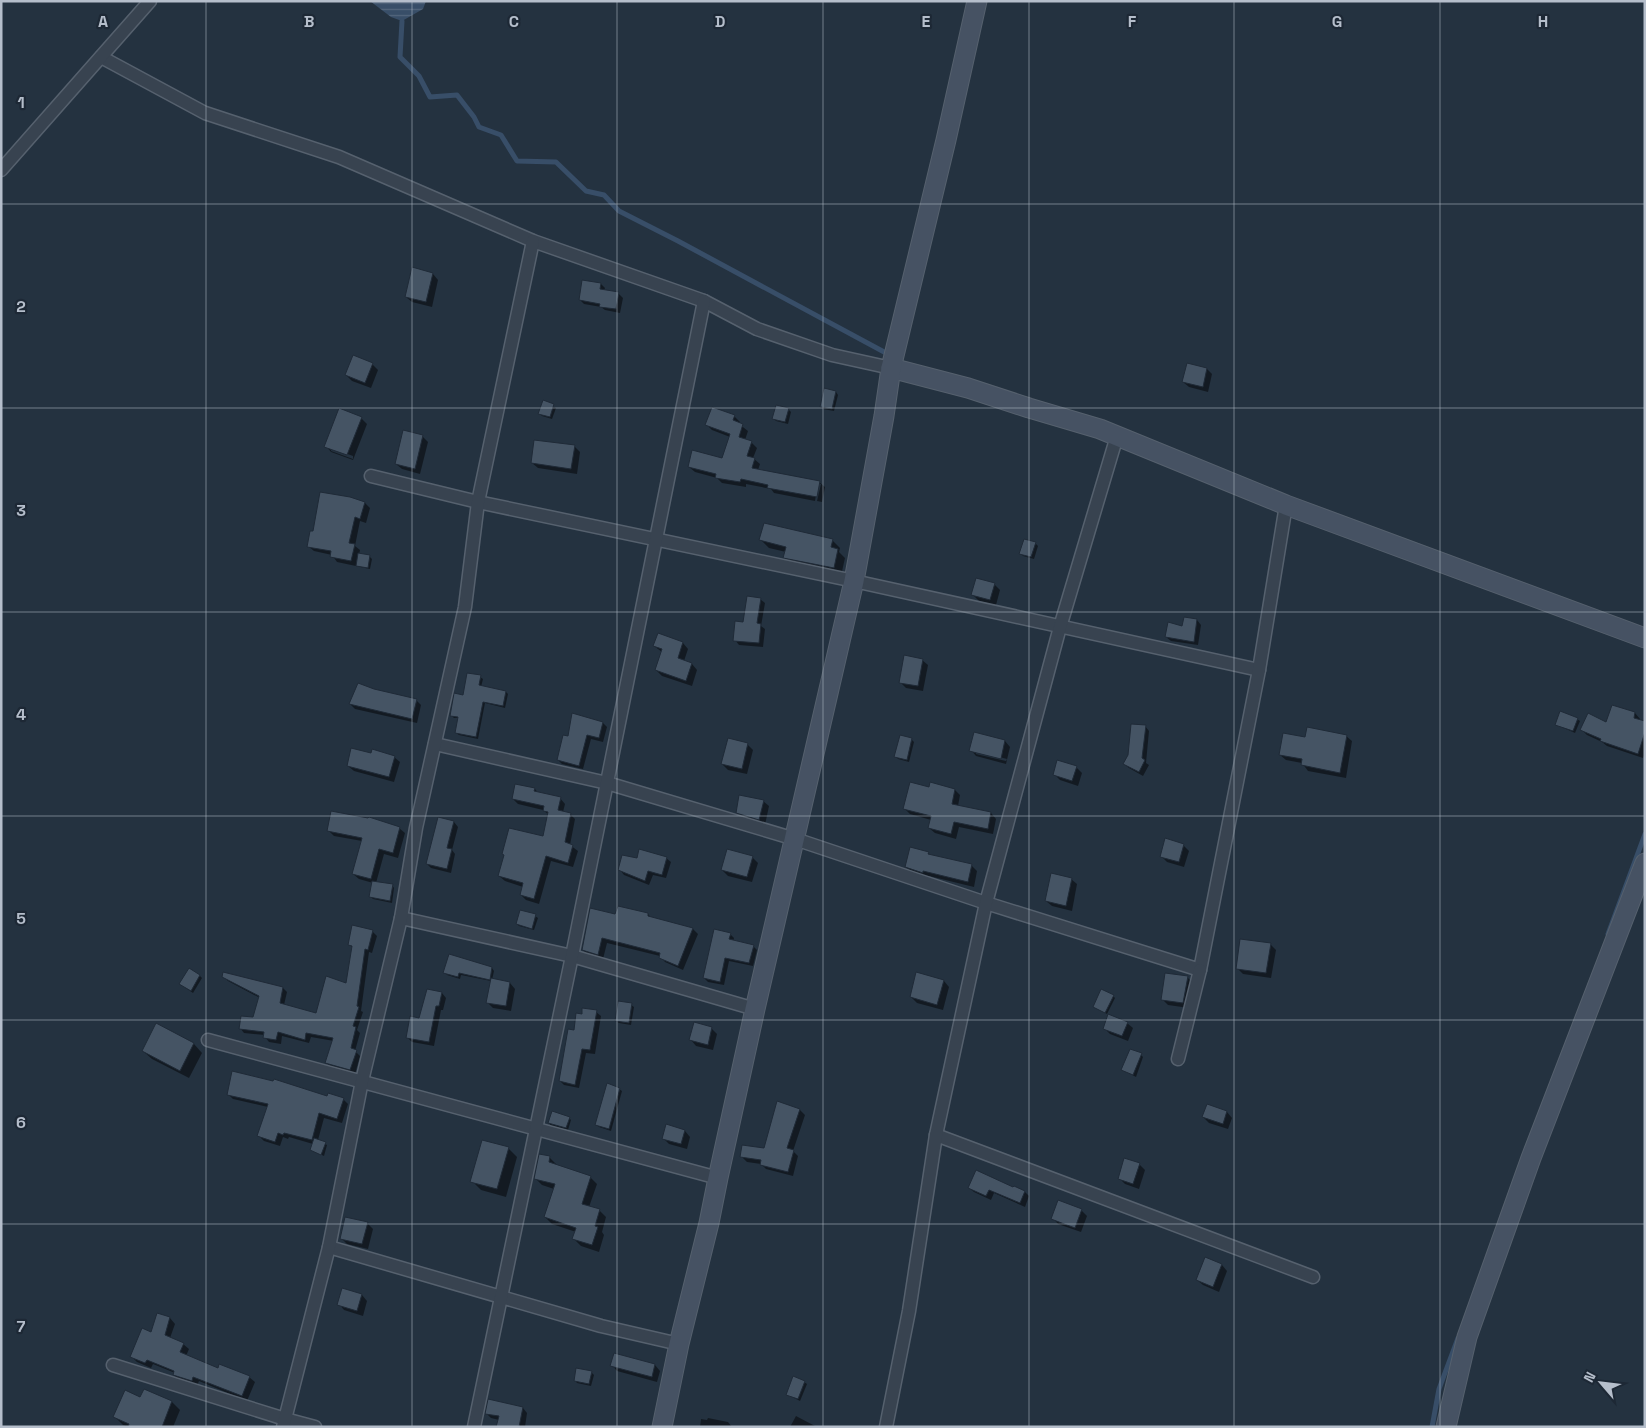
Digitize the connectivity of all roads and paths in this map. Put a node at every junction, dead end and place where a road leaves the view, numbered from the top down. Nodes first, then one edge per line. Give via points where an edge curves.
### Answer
1 (150, 1) edge
2 (977, 1) edge
3 (101, 57) junction
4 (1, 170) edge
5 (533, 241) junction
6 (704, 301) junction
7 (891, 368) junction
8 (1117, 436) junction
9 (371, 476) dead end
10 (478, 502) junction
11 (1286, 505) junction
12 (655, 539) junction
13 (854, 581) junction
14 (1060, 627) junction
15 (1645, 638) edge
16 (1259, 670) junction
17 (435, 744) junction
18 (608, 783) junction
19 (795, 839) junction
20 (1645, 862) edge
21 (986, 903) junction
22 (401, 918) junction
23 (572, 956) junction
24 (1200, 970) junction
25 (755, 1009) junction
26 (208, 1040) dead end
27 (1178, 1059) dead end
28 (362, 1081) junction
29 (536, 1128) junction
30 (936, 1135) junction
31 (718, 1178) junction
32 (328, 1247) junction
33 (1314, 1277) dead end
34 (502, 1296) junction
35 (679, 1344) junction
36 (113, 1365) dead end
37 (284, 1423) edge
38 (315, 1427) edge
39 (474, 1427) edge
40 (662, 1427) edge
41 (886, 1427) edge
42 (1446, 1427) edge

1 - 3 street
2 - 7 street
3 - 4 street
3 - 5 street via 205,113 339,157
5 - 6 street
5 - 10 street
6 - 7 street via 757,329 832,355
6 - 12 street
7 - 8 street via 968,388
7 - 13 street
8 - 11 street
8 - 14 street
9 - 10 street
10 - 12 street
10 - 17 street via 465,607
11 - 15 street
11 - 16 street
12 - 13 street
12 - 18 street
13 - 14 street
13 - 19 street
14 - 16 street
14 - 21 street
16 - 24 street
17 - 18 street
17 - 22 street via 416,828
18 - 19 street
18 - 23 street
19 - 21 street
19 - 25 street
20 - 42 street via 1534,1149 1467,1337
21 - 24 street
21 - 30 street
22 - 23 street
22 - 28 street
23 - 25 street
23 - 29 street
24 - 27 street
25 - 31 street
26 - 28 street
28 - 29 street
28 - 32 street
29 - 31 street
29 - 34 street
30 - 33 street
30 - 41 street via 909,1312
31 - 35 street
32 - 34 street
32 - 37 street
34 - 35 street via 601,1326
34 - 39 street
35 - 40 street
36 - 37 street
37 - 38 street

